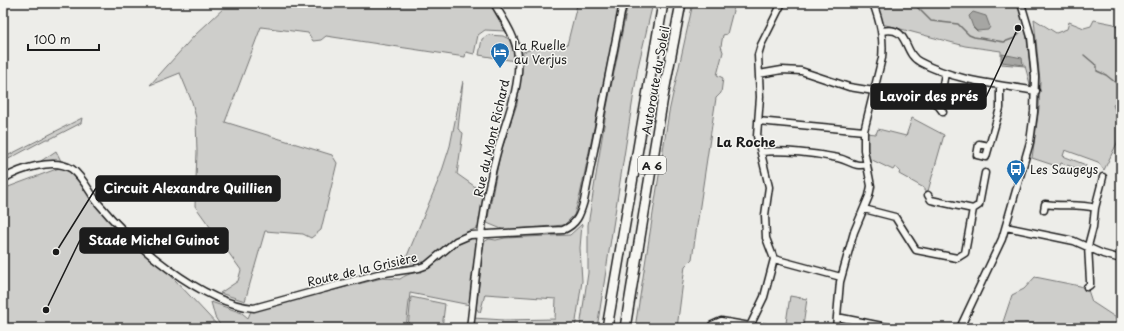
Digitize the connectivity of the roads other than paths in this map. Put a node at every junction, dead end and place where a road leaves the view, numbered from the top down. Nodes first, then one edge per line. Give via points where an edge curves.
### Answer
1 (494, 3) edge
2 (623, 3) edge
3 (663, 3) edge
4 (681, 3) edge
5 (782, 3) edge
6 (873, 3) edge
7 (1021, 3) edge
8 (882, 31) junction
9 (945, 73) junction
10 (759, 74) junction
11 (1000, 86) junction
12 (874, 91) junction
13 (1036, 91) junction
14 (943, 112) dead end
15 (758, 121) junction
16 (864, 131) junction
17 (989, 146) dead end
18 (761, 152) junction
19 (867, 164) junction
20 (985, 173) dead end
21 (1103, 177) dead end
22 (3, 179) edge
23 (928, 195) dead end
24 (1095, 208) junction
25 (864, 209) junction
26 (973, 209) junction
27 (1044, 210) dead end
28 (1006, 227) junction
29 (481, 235) junction
30 (1088, 246) junction
31 (774, 259) junction
32 (1121, 259) edge
33 (841, 277) junction
34 (1087, 287) dead end
35 (837, 317) junction
36 (750, 326) junction
37 (870, 326) edge
38 (470, 328) edge
39 (607, 328) edge
40 (625, 328) edge
41 (711, 328) edge
42 (773, 328) edge
43 (836, 328) edge
44 (892, 328) edge
45 (960, 328) edge

1 - 29 street, Rue du Mont Richard via 516,45 517,74 509,116 496,156
2 - 29 street, Route de la Grisière via 581,215 575,224 564,230
3 - 39 highway, Autoroute du Soleil / A 6
4 - 40 highway, Autoroute du Soleil / A 6
5 - 10 street via 761,45 758,55
6 - 8 street
7 - 13 street via 1031,37
8 - 9 street via 893,30 902,34 911,53 919,62
8 - 12 street via 882,58
9 - 11 street
9 - 14 street via 937,104
10 - 12 street via 782,70 801,71 849,87
10 - 15 street
11 - 13 street
11 - 17 street via 1000,108
12 - 16 street
13 - 28 street via 1030,142
15 - 16 street
15 - 18 street via 757,136
16 - 19 street via 863,144
18 - 19 street via 837,158 855,165
18 - 31 street via 769,187 765,215 766,238
19 - 25 street via 871,186
20 - 26 street via 979,205
21 - 24 street
22 - 29 street, Route de la Grisière via 27,167 52,165 73,170 98,203 168,268 197,288 242,307 254,308 378,274 419,268 436,259 456,241 470,235
23 - 26 street via 931,200
24 - 27 street via 1085,205 1045,204
24 - 30 street
25 - 26 street via 895,217 916,250 957,258 965,253
25 - 33 street via 854,232
28 - 30 street
28 - 45 street via 997,252
29 - 38 street, Rue du Mont Richard
30 - 32 street
30 - 34 street via 1090,285
31 - 33 street
31 - 36 street via 764,297
33 - 35 street
35 - 37 street
35 - 43 street
36 - 41 street via 720,321 712,324
36 - 42 street
37 - 44 street

